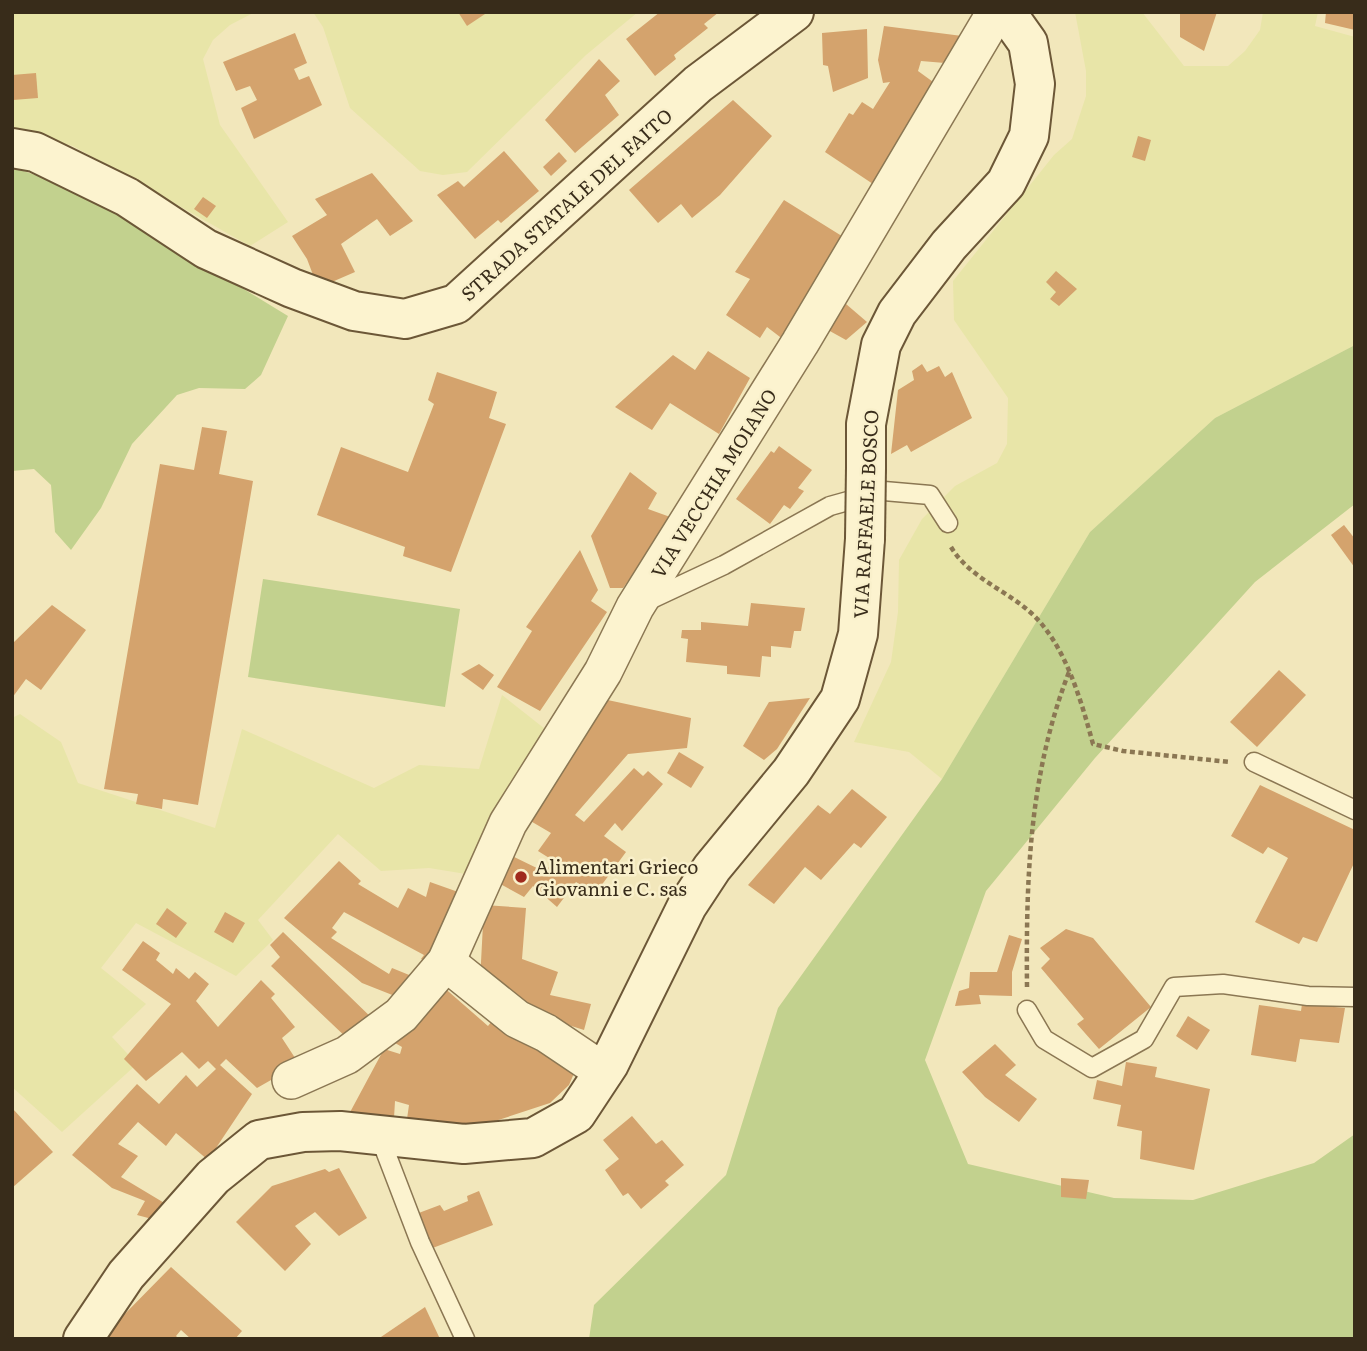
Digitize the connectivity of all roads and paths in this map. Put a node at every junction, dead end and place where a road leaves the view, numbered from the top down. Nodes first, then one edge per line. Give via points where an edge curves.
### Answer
1 (794, 12) edge
2 (996, 12) edge
3 (1006, 12) edge
4 (12, 148) edge
5 (947, 523) joint
6 (635, 607) junction
7 (1070, 671) junction
8 (1254, 762) joint
9 (1355, 810) edge
10 (446, 962) junction
11 (1355, 997) edge
12 (1027, 1010) joint
13 (604, 1072) junction
14 (291, 1080) dead end
15 (379, 1135) junction
16 (83, 1339) edge
17 (465, 1339) edge

1 - 4 street, STRADA STATALE DEL FAITO via 698,85 456,304 405,319 354,311 292,288 206,249 127,197 35,152
2 - 6 street, VIA VECCHIA MOIANO via 800,344
3 - 13 street, VIA RAFFAELE BOSCO, bridge via 1028,43 1035,84 1029,136 1006,183 949,245 897,313 881,345 866,424 858,634 840,699 791,772 693,897
5 - 6 lane via 930,495 884,491 830,506 724,565
5 - 7 path via 948,544 961,564 1032,613
6 - 10 street, VIA VECCHIA MOIANO via 603,672 508,823
7 - 8 path via 1093,744 1211,762
7 - 12 path via 1050,720 1034,804 1027,905
8 - 9 lane
10 - 13 street via 517,1019
10 - 14 street, VIA VECCHIA MOIANO via 401,1015 347,1055
11 - 12 lane via 1308,996 1223,984 1174,987 1144,1039 1092,1068 1044,1039
13 - 15 street, VIA RAFFAELE BOSCO via 576,1114 533,1138 464,1144
15 - 16 street, VIA RAFFAELE BOSCO via 303,1132 259,1140 213,1177 135,1265
15 - 17 lane via 420,1242

